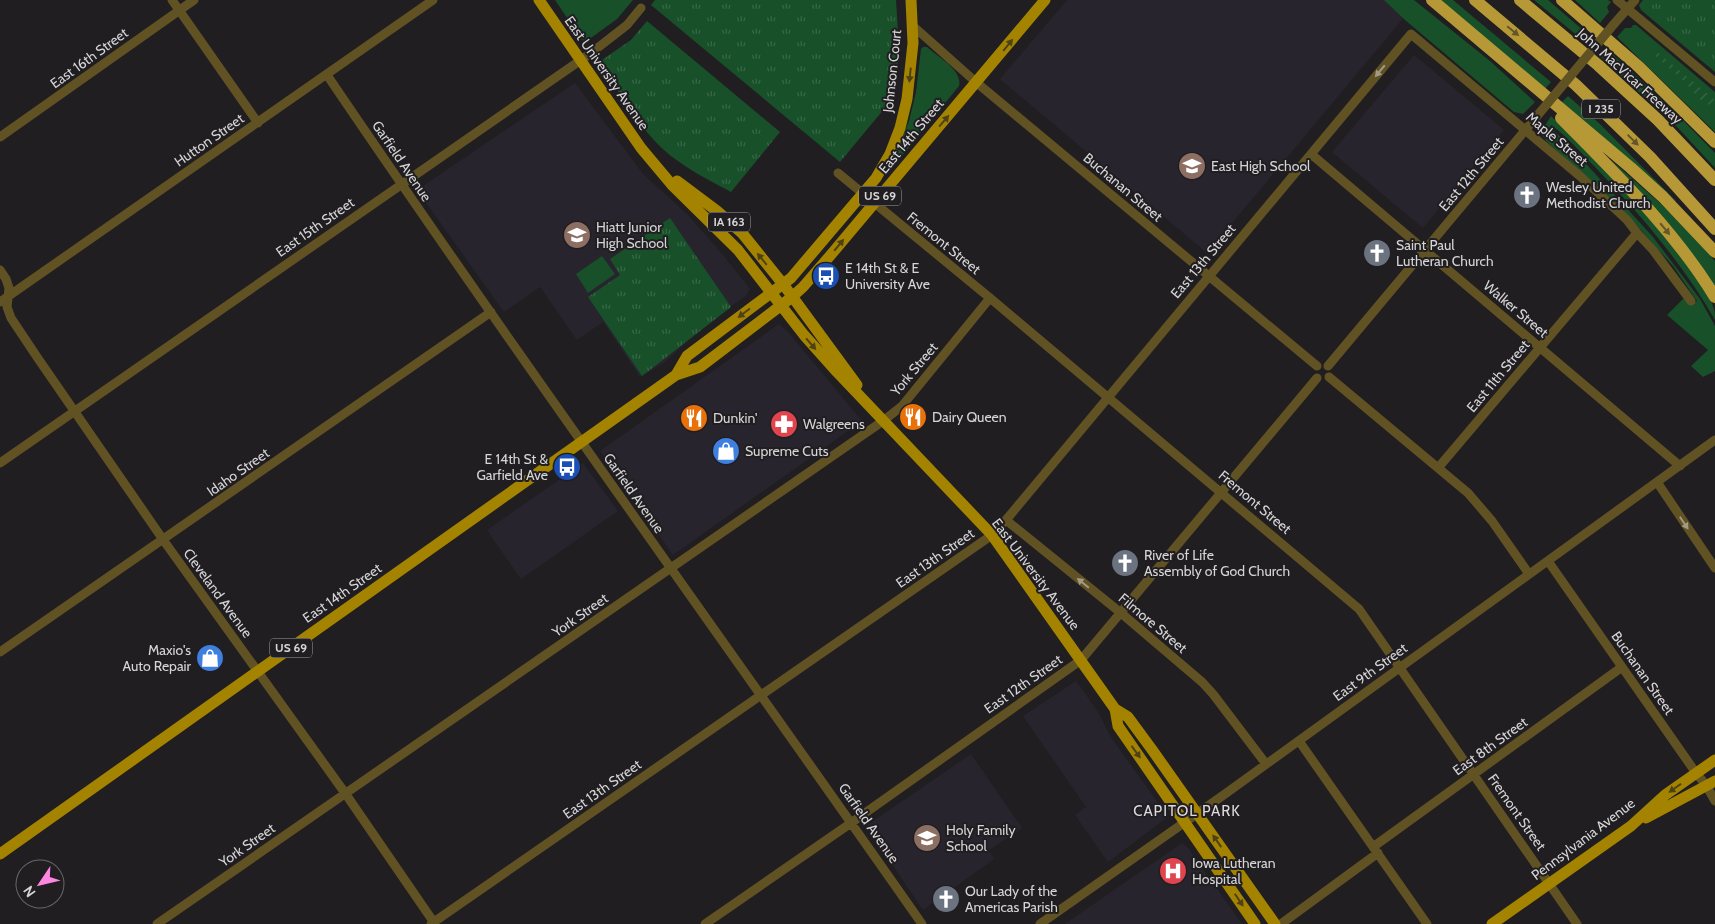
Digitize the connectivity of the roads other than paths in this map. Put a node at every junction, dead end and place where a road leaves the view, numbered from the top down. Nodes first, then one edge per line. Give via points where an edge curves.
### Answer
1 (172, 0) edge
2 (194, 0) edge
3 (433, 0) edge
4 (539, 0) edge
5 (911, 0) edge
6 (1045, 0) edge
7 (1432, 0) edge
8 (1475, 0) edge
9 (1520, 0) edge
10 (1562, 0) edge
11 (1617, 0) edge
12 (1635, 0) edge
13 (641, 8) dead end
14 (1628, 9) junction
15 (180, 10) junction
16 (913, 26) junction
17 (1411, 34) joint
18 (1498, 54) junction
19 (580, 61) junction
20 (327, 75) junction
21 (1715, 82) edge
22 (976, 83) junction
23 (258, 123) junction
24 (1525, 130) junction
25 (0, 137) edge
26 (1715, 142) edge
27 (1311, 154) junction
28 (653, 161) junction
29 (838, 173) dead end
30 (1715, 180) edge
31 (401, 184) junction
32 (863, 194) junction
33 (874, 204) junction
34 (1715, 229) edge
35 (1636, 233) junction
36 (1425, 250) junction
37 (1715, 252) edge
38 (0, 270) edge
39 (1208, 276) junction
40 (783, 284) junction
41 (771, 292) junction
42 (792, 297) junction
43 (1715, 297) edge
44 (990, 298) junction
45 (4, 299) edge
46 (1691, 301) dead end
47 (781, 306) junction
48 (491, 312) junction
49 (1540, 348) junction
50 (1317, 366) junction
51 (1328, 366) junction
52 (676, 375) junction
53 (1329, 377) junction
54 (1317, 378) junction
55 (1109, 397) junction
56 (74, 411) junction
57 (883, 420) junction
58 (1715, 440) edge
59 (581, 442) junction
60 (0, 463) edge
61 (1680, 466) junction
62 (1438, 468) junction
63 (1656, 482) junction
64 (1222, 492) junction
65 (1006, 520) junction
66 (992, 535) junction
67 (164, 540) junction
68 (1548, 560) junction
69 (1715, 568) edge
70 (671, 569) junction
71 (1529, 574) junction
72 (1121, 613) junction
73 (0, 652) edge
74 (1081, 660) junction
75 (1622, 667) junction
76 (1400, 668) junction
77 (258, 671) junction
78 (761, 696) junction
79 (1114, 709) junction
80 (1299, 740) junction
81 (1715, 760) edge
82 (1266, 764) junction
83 (1696, 774) junction
84 (1474, 775) junction
85 (1711, 783) edge
86 (345, 793) junction
87 (1715, 801) edge
88 (1197, 813) junction
89 (1185, 822) junction
90 (851, 823) junction
91 (1631, 826) junction
92 (1376, 850) junction
93 (0, 854) edge
94 (1549, 884) junction
95 (433, 923) edge
96 (157, 924) edge
97 (705, 924) edge
98 (922, 924) edge
99 (1040, 924) edge
100 (1255, 924) edge
101 (1275, 924) edge
102 (1281, 924) edge
103 (1427, 924) edge
104 (1492, 924) edge
105 (1577, 924) edge

1 - 15 street
2 - 15 street, East 16th Street
3 - 20 street, Hutton Street
4 - 19 main road, East University Avenue / IA 163
5 - 16 main road, Johnson Court / US 69
22 -> 6 main road, East 14th Street / US 69
7 - 18 highway
8 -> 34 highway, I 235 via 1576,85 1650,157
9 - 30 highway, John MacVicar Freeway / I 235 via 1658,120
10 - 26 highway via 1639,66
11 - 14 street
12 - 14 street, East 12th Street
13 - 19 street, East 15th Street via 627,25
14 - 21 street
14 - 24 street, East 12th Street, bridge
15 - 23 street
15 - 25 street, East 16th Street
16 - 22 street, Buchanan Street
16 -> 32 main road, Johnson Court / US 69 via 907,99 900,128 890,154
17 - 24 street, Maple Street
17 -> 27 street, East 13th Street
18 - 37 highway via 1650,185
18 -> 43 highway via 1661,224
19 - 28 main road, East University Avenue / IA 163
19 - 31 street, East 15th Street
20 - 23 street, Hutton Street
20 - 31 street, Garfield Avenue
33 -> 22 main road, East 14th Street / US 69
22 - 39 street, Buchanan Street
23 - 45 street, Hutton Street
24 - 35 street, Maple Street via 1581,177 1627,220
24 - 36 street, East 12th Street
27 - 36 street, Walker Street
27 - 39 street, East 13th Street
40 -> 28 main road, East University Avenue / IA 163 via 742,233
28 - 41 main road, East University Avenue / IA 163 via 672,185 738,250
29 - 32 street, Fremont Street
31 - 48 street, Garfield Avenue
31 - 56 street, East 15th Street
32 - 33 street, Fremont Street
32 - 40 main road, East 14th Street / US 69
42 -> 33 main road, East 14th Street / US 69
33 - 44 street, Fremont Street
35 - 46 street, Maple Street via 1653,250
35 - 49 street, East 11th Street
36 - 49 street, Walker Street
36 - 51 street, East 12th Street
38 - 45 street, Cleveland Avenue via 9,288
39 - 50 street, Buchanan Street
39 - 55 street, East 13th Street
40 - 41 main road, East 14th Street / US 69
40 - 42 main road, East University Avenue / IA 163
41 - 47 main road, East University Avenue / IA 163
41 -> 52 main road, East 14th Street / US 69 via 687,356
42 - 47 main road, East 14th Street / US 69
42 - 57 main road, East University Avenue
44 - 55 street, Fremont Street
44 - 57 street, York Street via 902,406
45 - 56 street, Cleveland Avenue via 11,318
47 - 52 main road, East 14th Street / US 69 via 700,367
47 -> 57 main road, East University Avenue
48 - 59 street, Garfield Avenue
48 - 67 street, Idaho Street
49 - 61 street, Walker Street
49 - 62 street, East 11th Street
50 - 51 street
50 - 54 street
51 - 53 street
52 - 59 main road, East 14th Street / US 69
53 - 54 street via 1324,380
53 - 62 street
54 - 64 street, East 12th Street
55 - 64 street, Fremont Street
55 - 65 street, East 13th Street
56 - 60 street, East 15th Street
56 - 67 street, Cleveland Avenue
57 - 66 main road, East University Avenue
57 - 70 street, York Street
58 - 61 street, East 9th Street
59 - 70 street, Garfield Avenue
59 - 77 main road, East 14th Street / US 69
61 - 63 street, East 9th Street
62 - 71 street via 1477,503
63 - 68 street, East 9th Street
63 -> 69 street
64 - 72 street, East 12th Street
64 - 76 street, Fremont Street via 1360,609
65 - 66 street, East 13th Street
72 -> 65 street, Filmore Street
66 - 74 main road, East University Avenue
66 - 78 street, East 13th Street
67 - 73 street, Idaho Street
67 - 77 street, Cleveland Avenue
68 - 71 street, East 9th Street
68 - 75 street, Buchanan Street
70 - 78 street, Garfield Avenue
70 - 86 street, York Street
71 - 76 street, East 9th Street
72 - 74 street, East 12th Street
72 - 82 street, Filmore Street via 1202,682
74 - 79 main road, East University Avenue
74 - 90 street, East 12th Street
75 - 83 street, Buchanan Street
75 - 84 street, East 8th Street
76 - 80 street, East 9th Street
76 - 84 street, Fremont Street
77 - 86 street, Cleveland Avenue
77 - 93 main road, East 14th Street / US 69
78 - 90 street, Garfield Avenue
78 - 95 street, East 13th Street
79 - 88 main road, East University Avenue via 1128,717
79 -> 89 main road, East University Avenue via 1118,726
80 - 82 street, East 9th Street
80 - 92 street
81 - 83 main road, Pennsylvania Avenue
82 - 88 street, East 9th Street
83 - 85 street, Buchanan Street
83 -> 91 main road, Pennsylvania Avenue via 1665,795
84 - 92 street, East 8th Street
84 - 94 street, Fremont Street
85 - 87 street, Buchanan Street
85 - 91 main road
86 - 95 street, Cleveland Avenue
86 - 96 street, York Street
88 - 89 street, East 9th Street
101 -> 88 main road, East University Avenue
89 - 99 street, East 9th Street
89 -> 100 main road, East University Avenue
90 - 97 street, East 12th Street
90 - 98 street, Garfield Avenue
91 - 94 main road, Pennsylvania Avenue
92 - 102 street, East 8th Street
92 - 103 street
94 - 104 main road, Pennsylvania Avenue
94 - 105 street, Fremont Street

